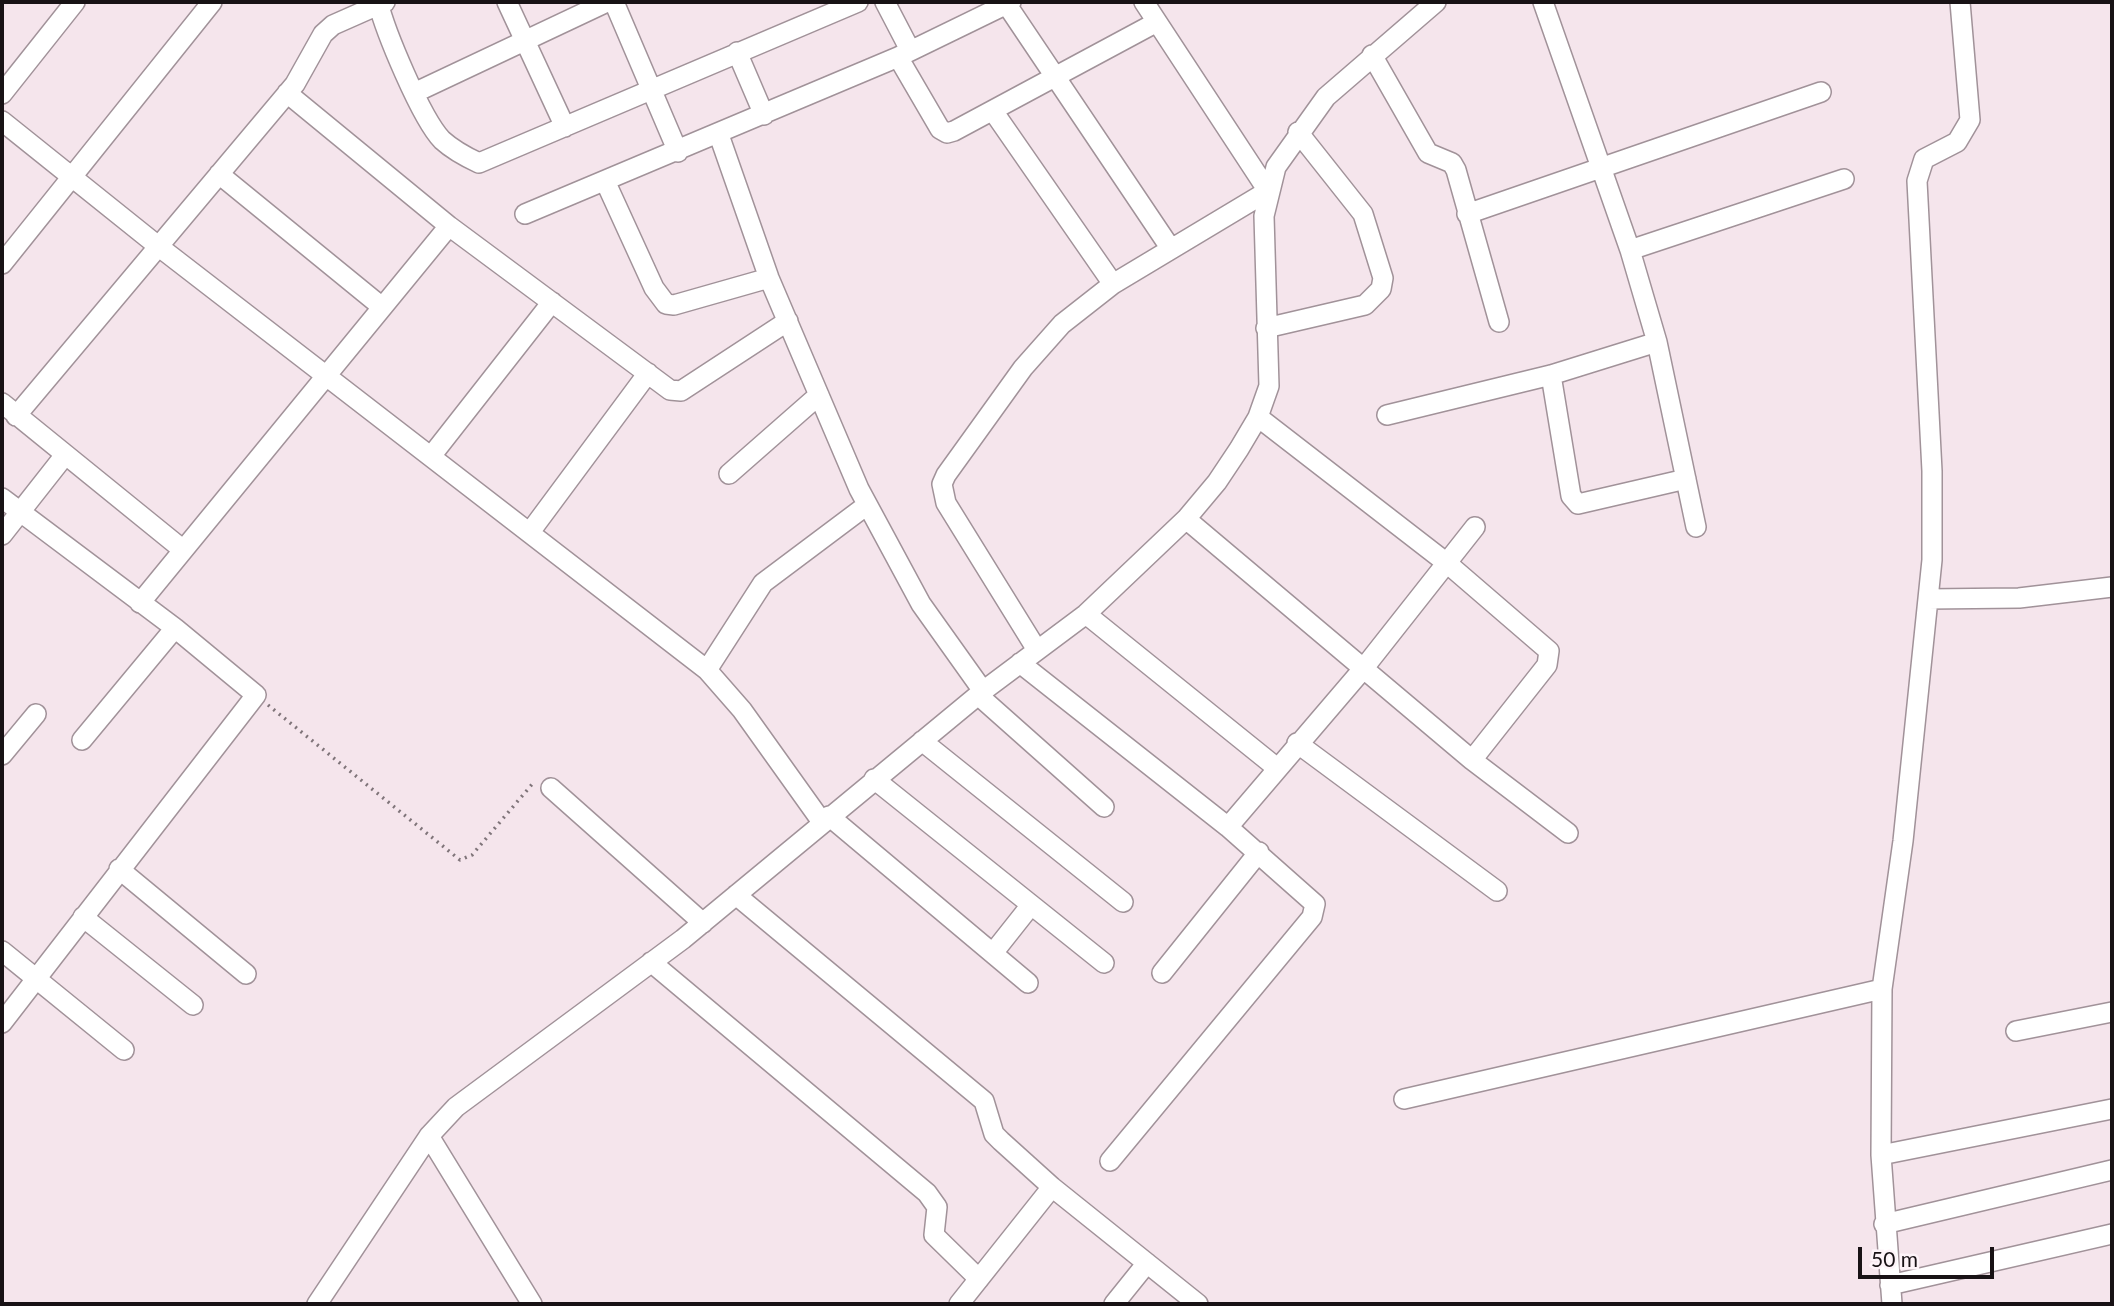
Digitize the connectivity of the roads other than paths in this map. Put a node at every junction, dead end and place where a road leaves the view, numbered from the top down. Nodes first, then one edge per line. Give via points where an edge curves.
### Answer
1 (75, 2) edge
2 (212, 2) edge
3 (507, 2) edge
4 (607, 2) edge
5 (614, 2) edge
6 (858, 2) edge
7 (886, 2) edge
8 (1144, 2) edge
9 (1436, 2) edge
10 (1543, 2) edge
11 (1960, 2) edge
12 (381, 3) edge
13 (1007, 3) edge
14 (837, 6) edge
15 (1157, 22) junction
16 (524, 41) junction
17 (737, 52) junction
18 (904, 53) junction
19 (1372, 55) junction
20 (1055, 78) junction
21 (653, 88) junction
22 (1821, 92) dead end
23 (287, 93) junction
24 (415, 93) junction
25 (2, 94) edge
26 (993, 111) junction
27 (764, 115) junction
28 (2, 121) edge
29 (565, 127) junction
30 (1298, 132) junction
31 (719, 135) junction
32 (678, 152) junction
33 (1600, 166) junction
34 (219, 174) junction
35 (72, 177) junction
36 (1844, 179) dead end
37 (606, 183) junction
38 (1268, 191) junction
39 (525, 214) dead end
40 (1467, 214) junction
41 (449, 226) junction
42 (158, 246) junction
43 (1171, 249) junction
44 (1630, 250) junction
45 (2, 264) edge
46 (769, 278) junction
47 (1113, 284) junction
48 (552, 302) junction
49 (382, 307) junction
50 (788, 321) junction
51 (1499, 322) dead end
52 (1266, 328) junction
53 (1657, 342) junction
54 (648, 373) junction
55 (326, 374) junction
56 (1551, 375) junction
57 (819, 395) junction
58 (9, 410) edge
59 (1387, 415) dead end
60 (1258, 417) junction
61 (65, 455) junction
62 (432, 455) junction
63 (729, 474) dead end
64 (1686, 479) junction
65 (2, 498) edge
66 (867, 505) junction
67 (20, 511) junction
68 (1186, 519) junction
69 (1475, 527) dead end
70 (1696, 527) dead end
71 (530, 532) junction
72 (2, 535) edge
73 (182, 549) junction
74 (1448, 564) junction
75 (2112, 587) edge
76 (1928, 599) junction
77 (140, 603) junction
78 (1086, 614) junction
79 (175, 628) junction
80 (1037, 650) junction
81 (1020, 663) junction
82 (1363, 669) junction
83 (706, 670) junction
84 (981, 693) junction
85 (36, 714) dead end
86 (82, 740) dead end
87 (922, 741) junction
88 (1297, 743) junction
89 (2, 755) edge
90 (1472, 760) junction
91 (1277, 768) junction
92 (874, 779) junction
93 (551, 788) road end
94 (1104, 807) dead end
95 (826, 819) junction
96 (1228, 827) junction
97 (1568, 833) dead end
98 (1259, 852) junction
99 (119, 869) junction
100 (1497, 891) dead end
101 (736, 895) junction
102 (1123, 902) dead end
103 (1031, 905) junction
104 (83, 916) junction
105 (703, 923) junction
106 (2, 951) edge
107 (993, 953) junction
108 (651, 962) junction
109 (1104, 963) dead end
110 (1162, 972) dead end
111 (246, 974) dead end
112 (35, 979) junction
113 (1028, 983) dead end
114 (1882, 989) junction
115 (193, 1005) dead end
116 (2112, 1012) edge
117 (2, 1023) edge
118 (2016, 1031) dead end
119 (124, 1050) dead end
120 (1404, 1099) dead end
121 (2112, 1109) edge
122 (429, 1136) junction
123 (1881, 1155) junction
124 (1110, 1161) dead end
125 (2112, 1170) edge
126 (1052, 1187) junction
127 (1884, 1223) junction
128 (2112, 1234) edge
129 (1147, 1263) junction
130 (979, 1279) junction
131 (1891, 1295) edge
132 (317, 1304) edge
133 (532, 1304) edge
134 (959, 1304) edge
135 (1114, 1304) edge
136 (1198, 1304) edge

1 - 25 street
2 - 35 street
3 - 16 street
4 - 16 street
5 - 21 street
6 - 14 street
7 - 18 street
8 - 15 street
9 - 19 street
10 - 33 street
11 - 76 street via 1970,120 1957,142 1924,159 1917,181 1932,471
12 - 23 street via 323,34
12 - 24 street
13 - 18 street
13 - 20 street
14 - 17 street
15 - 20 street
15 - 38 street
16 - 24 street
16 - 29 street
17 - 21 street
17 - 27 street
18 - 26 street via 940,129 954,131
18 - 27 street
19 - 30 street via 1326,97
19 - 40 street via 1427,153 1452,163
20 - 26 street
20 - 43 street
21 - 29 street
21 - 32 street
22 - 33 street
23 - 34 street
23 - 41 street
24 - 29 street via 440,138 479,163
26 - 47 street
27 - 31 street
28 - 35 street
30 - 38 street via 1276,167
30 - 52 street via 1363,214 1383,278 1381,289 1366,305
31 - 32 street
31 - 46 street
32 - 37 street
33 - 40 street
33 - 44 street
34 - 42 street
34 - 49 street
35 - 42 street
35 - 45 street
36 - 44 street
37 - 39 street
37 - 46 street via 654,288 666,304
38 - 43 street
38 - 52 street via 1263,237
40 - 51 street
41 - 48 street
41 - 49 street
42 - 55 street
42 - 58 street
43 - 47 street
44 - 53 street
46 - 50 street
47 - 80 street via 1043,342 942,484 946,503
48 - 54 street
48 - 62 street
49 - 55 street
50 - 54 street via 681,391 670,390
50 - 57 street
52 - 60 street via 1269,386
53 - 56 street
53 - 64 street
54 - 71 street
55 - 62 street
55 - 73 street
56 - 59 street
56 - 64 street via 1571,496 1578,504
57 - 63 street
57 - 66 street
58 - 61 street
60 - 68 street via 1217,482
60 - 74 street
61 - 67 street
61 - 73 street
62 - 71 street
64 - 70 street
65 - 67 street
66 - 83 street via 763,583
66 - 84 street via 921,604
67 - 72 street
67 - 77 street
68 - 78 street
68 - 82 street
69 - 74 street
71 - 83 street
73 - 77 street
74 - 82 street
74 - 90 street via 1544,645 1550,658
75 - 76 street via 2019,598
76 - 114 street
77 - 79 street
78 - 80 street
78 - 91 street
79 - 86 street
79 - 99 street via 256,695
80 - 81 street
81 - 84 street
81 - 96 street
82 - 88 street
82 - 90 street
83 - 95 street via 727,690
84 - 87 street
84 - 94 street
85 - 89 street
87 - 92 street
87 - 102 street
88 - 91 street
88 - 100 street
90 - 97 street
91 - 96 street
92 - 95 street
92 - 103 street
93 - 105 street
95 - 101 street
95 - 107 street
96 - 98 street
98 - 110 street
98 - 124 street via 1312,900 1316,910
99 - 104 street
99 - 111 street
101 - 105 street
101 - 126 street via 984,1101 994,1134
103 - 107 street
103 - 109 street
104 - 112 street
104 - 115 street
105 - 108 street
106 - 112 street
107 - 113 street
108 - 122 street via 482,1086
108 - 130 street via 927,1193 937,1208 934,1235
112 - 117 street
112 - 119 street
114 - 120 street
114 - 123 street
116 - 118 street
121 - 123 street
122 - 132 street
122 - 133 street
123 - 127 street
125 - 127 street
126 - 129 street
126 - 130 street
127 - 131 street
128 - 131 street
129 - 135 street
129 - 136 street
130 - 134 street

